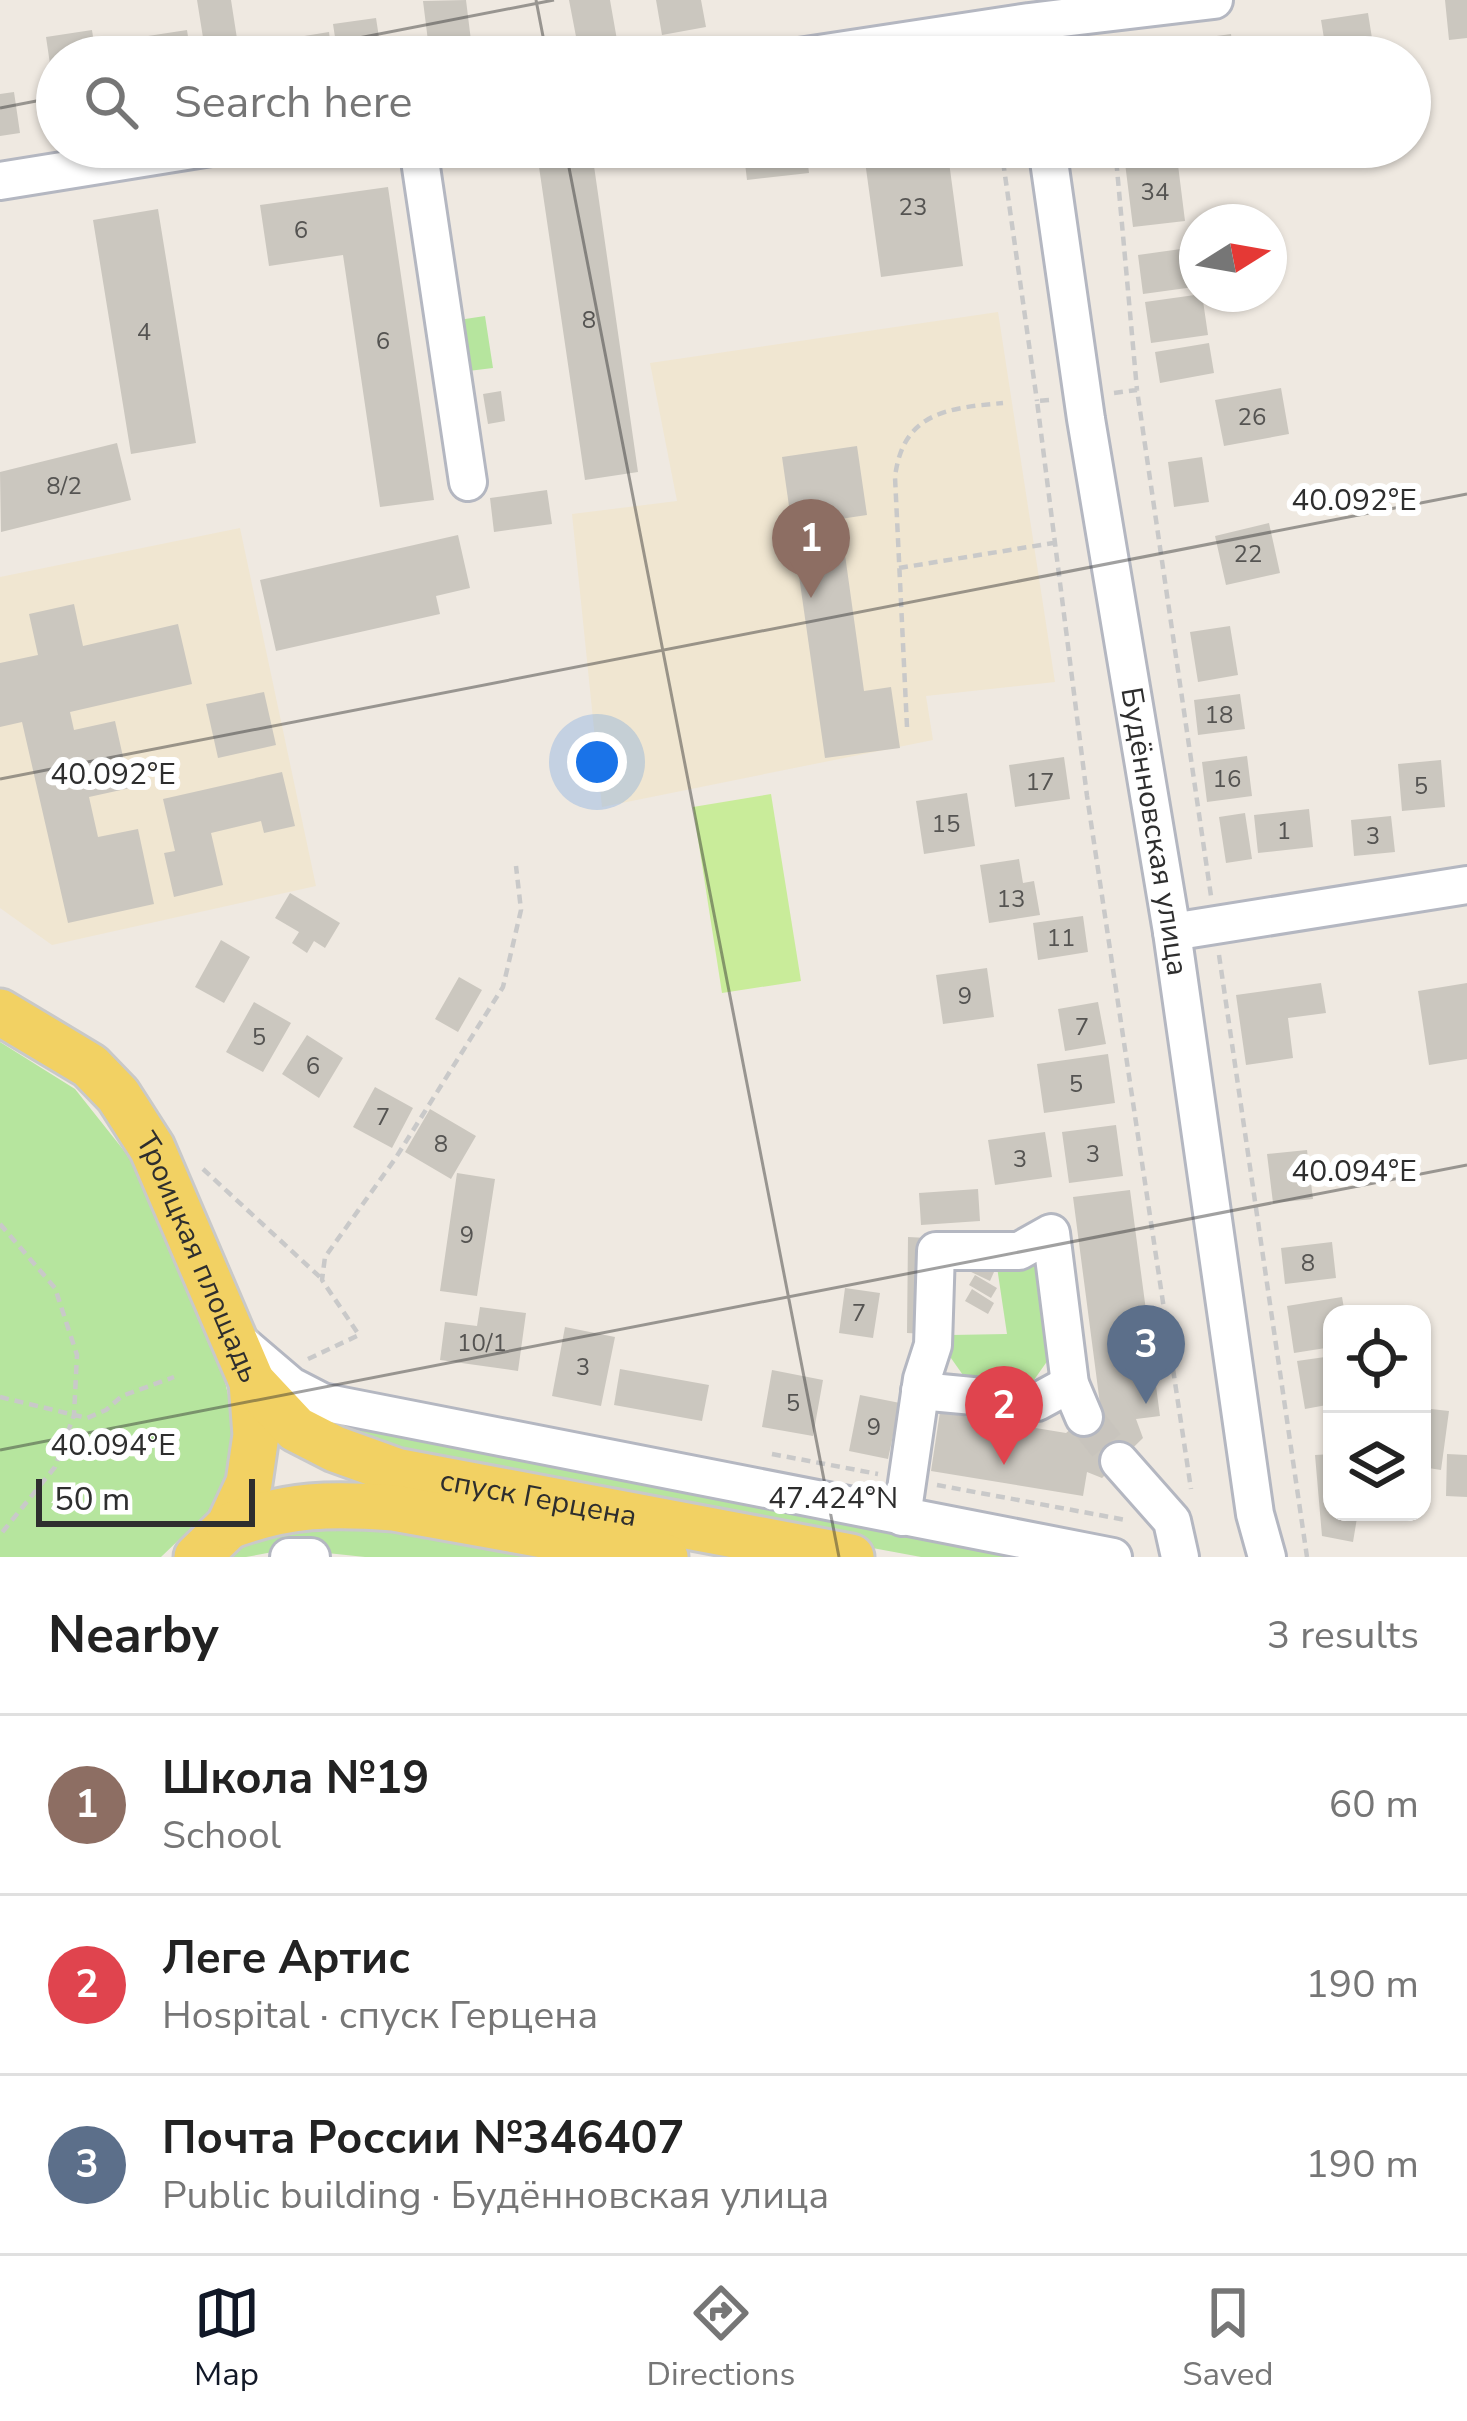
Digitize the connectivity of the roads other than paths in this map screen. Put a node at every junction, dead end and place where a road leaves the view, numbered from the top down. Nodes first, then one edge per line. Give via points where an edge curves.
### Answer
1 (1214, 0) edge
2 (1030, 26) edge
3 (955, 36) edge
4 (84, 168) edge
5 (421, 168) edge
6 (1050, 168) edge
7 (0, 182) edge
8 (468, 482) dead end
9 (1467, 885) edge
10 (1172, 932) junction
11 (0, 1012) edge
12 (263, 1378) junction
13 (920, 1391) junction
14 (1119, 1461) tunnel mouth
15 (1255, 1514) junction
16 (902, 1517) junction
17 (1176, 1539) edge
18 (213, 1542) edge
19 (289, 1557) edge
20 (311, 1557) edge
21 (665, 1557) edge
22 (851, 1557) edge
23 (1114, 1557) edge
24 (1244, 1557) edge
25 (1267, 1557) edge

1 - 2 street
2 - 3 street
4 - 7 street
5 - 8 street
6 - 10 street, Будённовская улица
9 - 10 street
10 - 15 street, Будённовская улица
11 - 12 main road, Троицкая площадь via 90,1066 118,1094 152,1148 232,1334
12 - 16 street via 322,1402
12 - 18 main road, Троицкая площадь via 255,1459
12 - 22 main road, спуск Герцена via 296,1429 396,1471
13 - 13 street via 933,1345 936,1250 1019,1251 1051,1233 1077,1401
13 - 16 street
14 - 17 street
15 - 24 street, Будённовская улица
15 - 25 street, Будённовская улица
16 - 23 street
18 - 21 main road, спуск Герцена via 270,1511 349,1504
19 - 20 street

